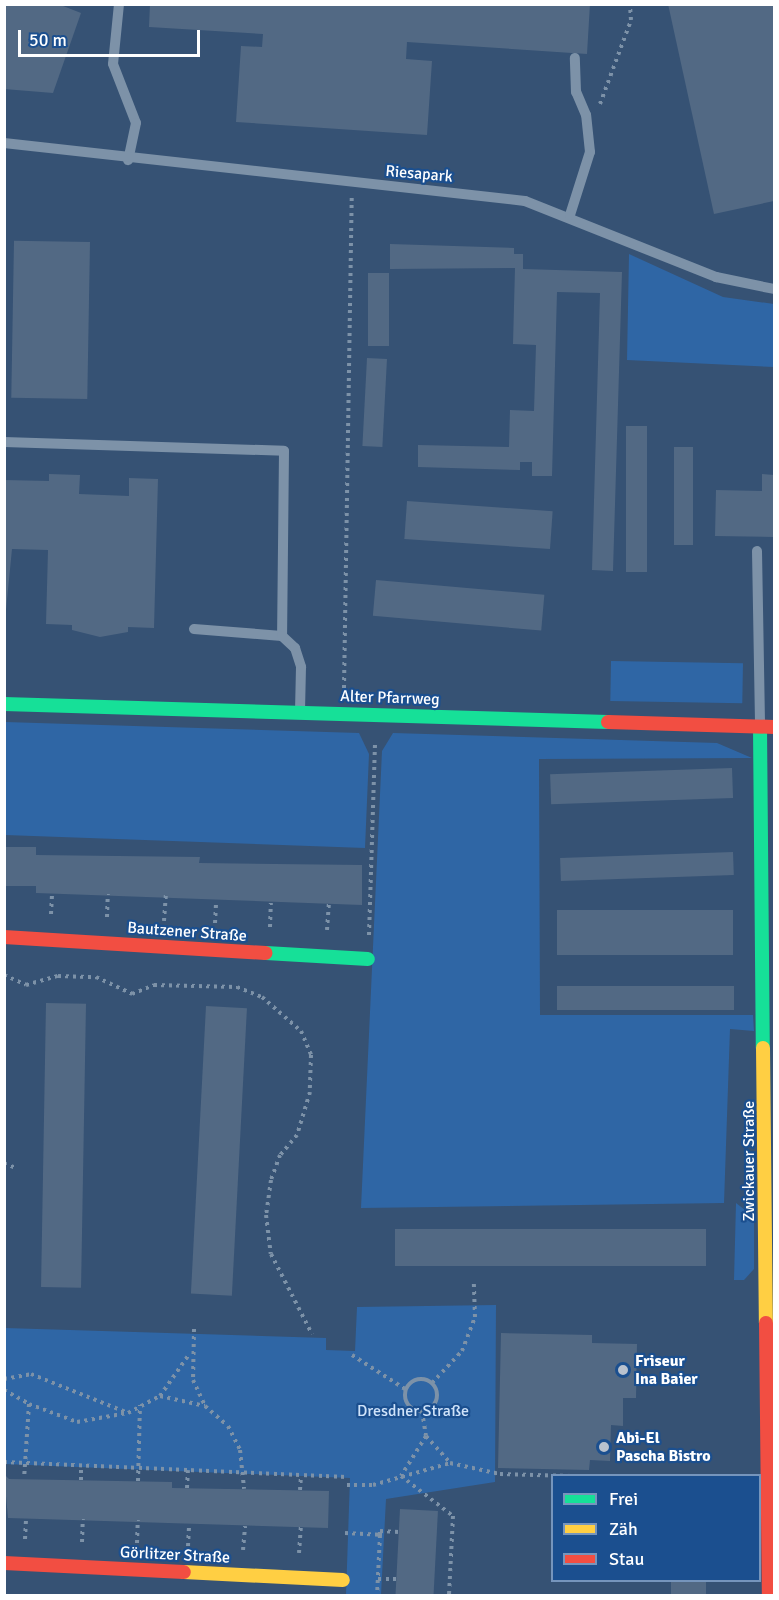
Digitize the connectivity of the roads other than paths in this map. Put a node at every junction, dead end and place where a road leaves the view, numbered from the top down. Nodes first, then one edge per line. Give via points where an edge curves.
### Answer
1 (119, 4) edge
2 (575, 58) dead end
3 (4, 143) edge
4 (128, 160) junction
5 (570, 215) junction
6 (774, 289) edge
7 (4, 442) edge
8 (757, 550) dead end
9 (194, 629) dead end
10 (282, 636) junction
11 (4, 704) edge
12 (300, 712) junction
13 (767, 727) edge
14 (4, 937) edge
15 (368, 959) road end
16 (4, 1563) edge
17 (343, 1581) dead end
18 (769, 1596) edge

1 - 4 lane via 113,64 136,123
2 - 5 lane via 576,92 586,116 590,152
3 - 4 lane, Riesapark
4 - 5 lane, Riesapark via 525,201
5 - 6 lane, Riesapark via 707,274
7 - 10 lane via 284,451
8 - 13 lane
9 - 10 lane
10 - 12 lane via 295,648 301,667
11 - 12 street, Alter Pfarrweg
12 - 13 street, Alter Pfarrweg
13 - 18 street, Zwickauer Straße
14 - 15 street, Bautzener Straße
16 - 17 street, Görlitzer Straße

